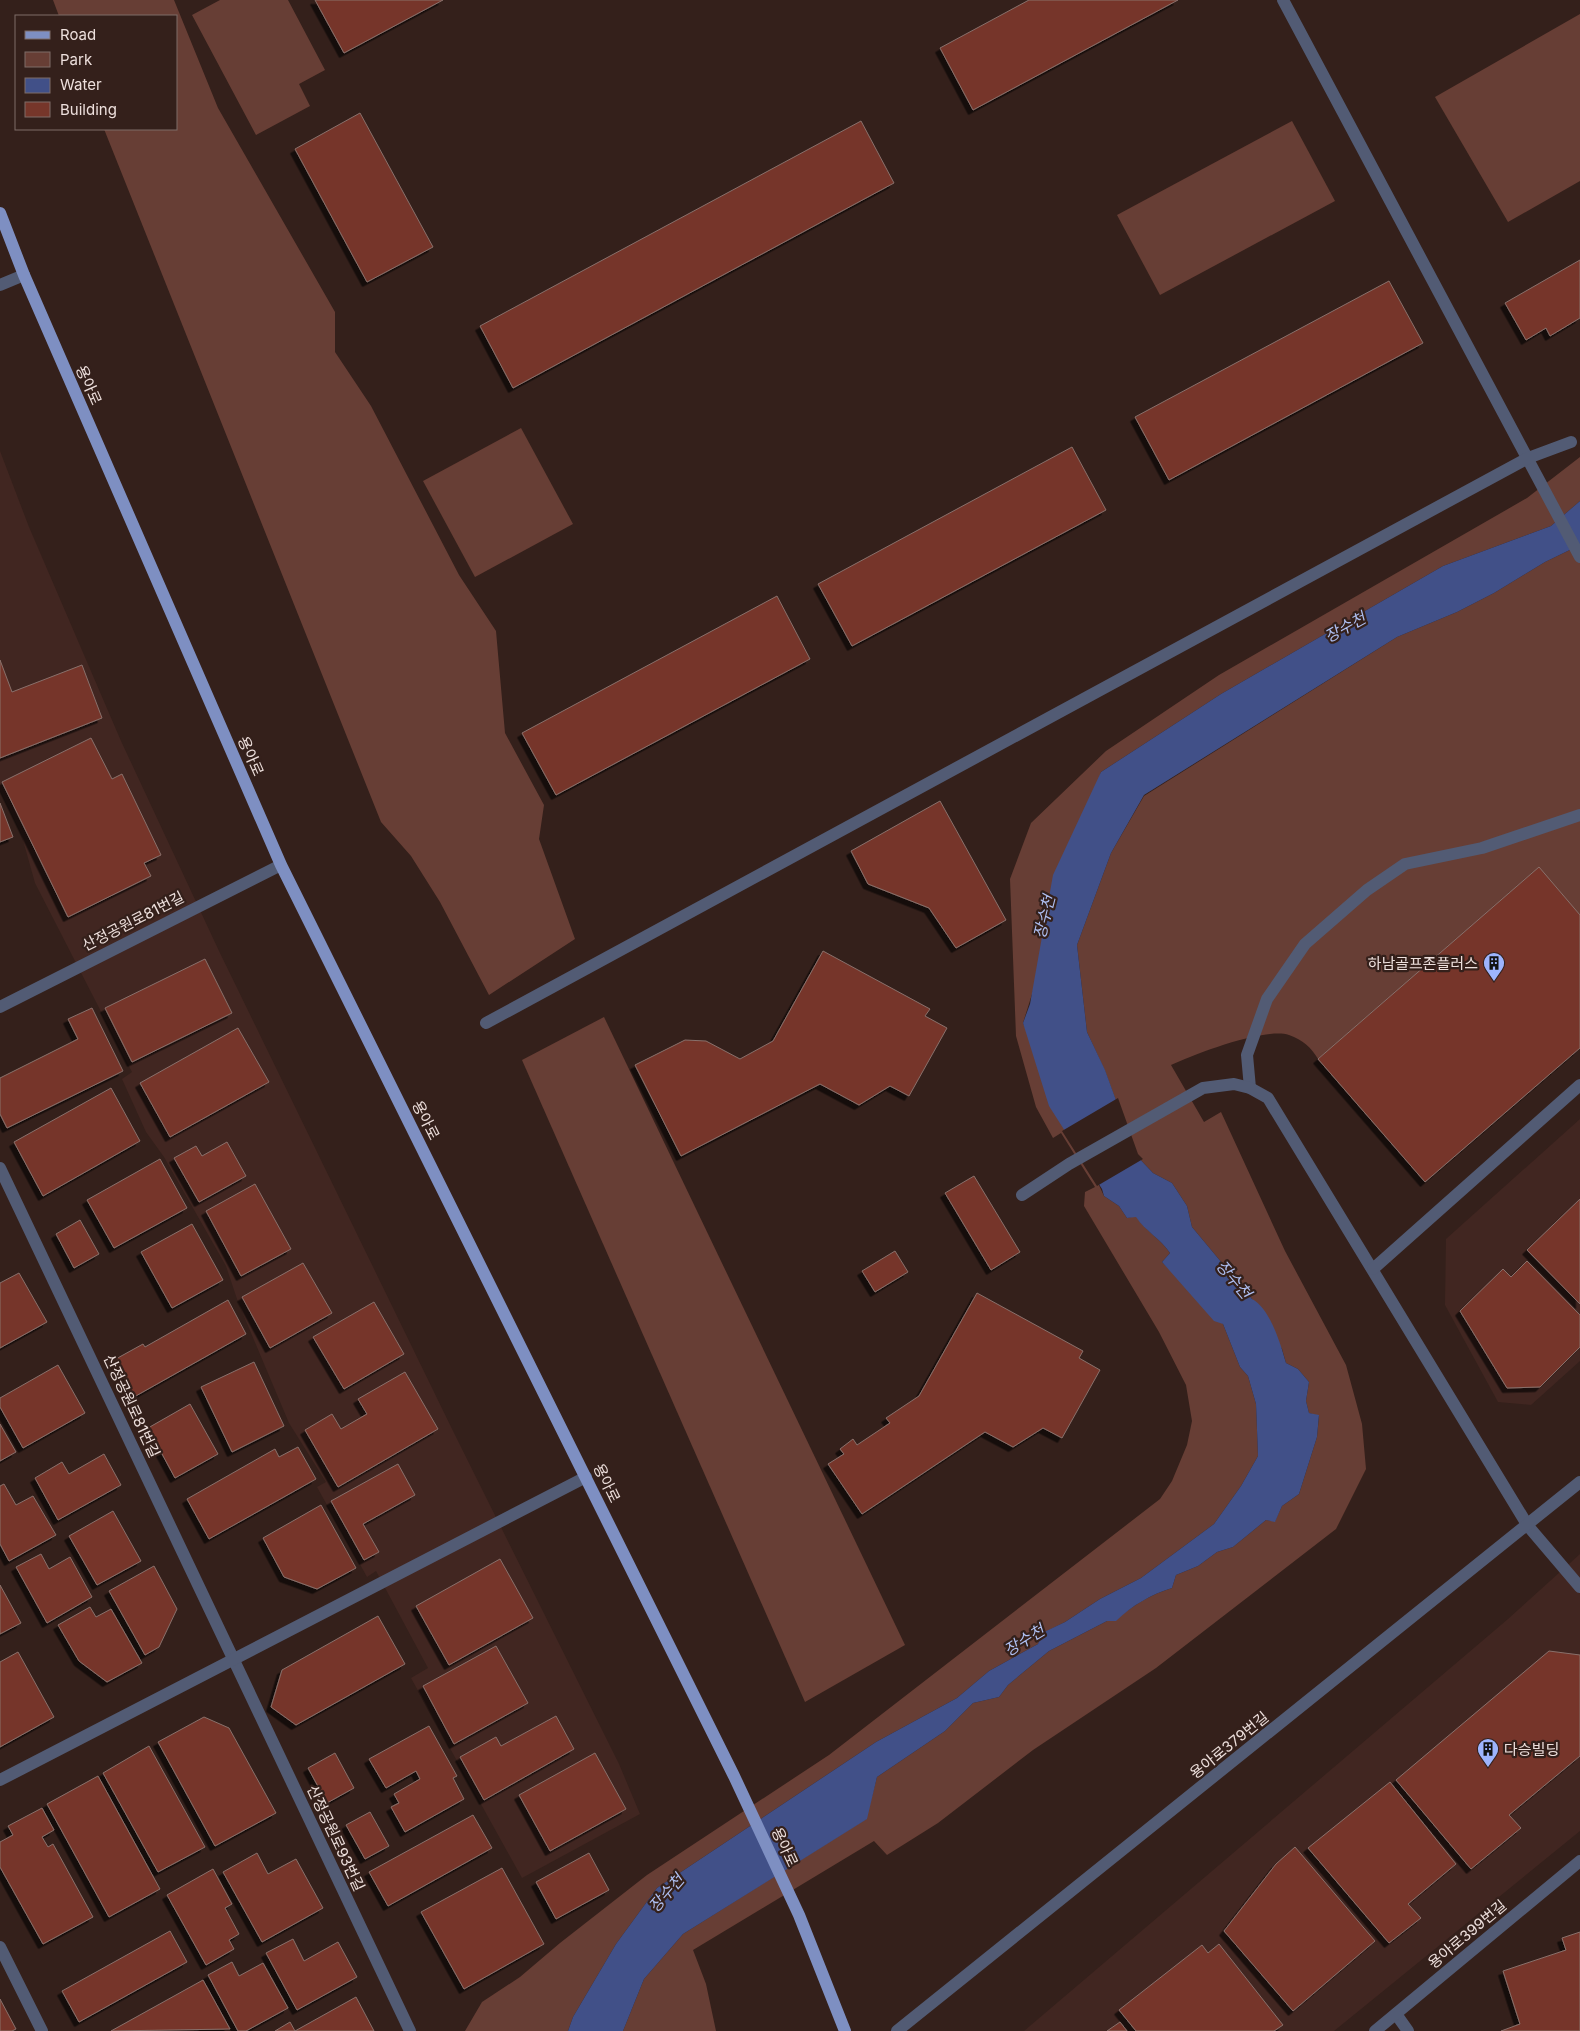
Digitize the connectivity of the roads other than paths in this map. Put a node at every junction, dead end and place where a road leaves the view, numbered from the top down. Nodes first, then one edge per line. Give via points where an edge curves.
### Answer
1 (1283, 0) edge
2 (0, 213) edge
3 (24, 275) junction
4 (0, 285) edge
5 (1571, 442) dead end
6 (1528, 458) junction
7 (1580, 557) edge
8 (1580, 815) edge
9 (280, 865) junction
10 (0, 1007) edge
11 (486, 1023) dead end
12 (1580, 1085) edge
13 (1250, 1088) junction
14 (0, 1168) edge
15 (1022, 1195) dead end
16 (1373, 1269) junction
17 (586, 1477) junction
18 (1580, 1482) edge
19 (1528, 1526) junction
20 (1580, 1587) edge
21 (234, 1658) junction
22 (0, 1780) edge
23 (1580, 1861) edge
24 (0, 1948) edge
25 (1396, 2014) junction
26 (42, 2031) edge
27 (410, 2031) edge
28 (845, 2031) edge
29 (897, 2031) edge
30 (1375, 2031) edge
31 (1408, 2031) edge

1 - 6 street
2 - 3 main road, 용아로
3 - 4 street
3 - 9 main road, 용아로
5 - 6 street
6 - 7 street
6 - 11 street
8 - 13 street via 1482,848 1404,864 1367,890 1305,944 1267,999 1247,1055
9 - 10 street, 산정공원로81번길
9 - 17 main road, 용아로
12 - 16 street
13 - 15 street via 1234,1084 1203,1088 1069,1164
13 - 16 street via 1268,1098
14 - 21 street, 산정공원로81번길
16 - 19 street
17 - 21 street
17 - 28 main road, 용아로 via 799,1915
18 - 19 street, 용아로379번길
19 - 20 street
19 - 29 street, 용아로379번길
21 - 22 street
21 - 27 street, 산정공원로93번길
23 - 25 street, 용아로399번길
24 - 26 street
25 - 30 street, 용아로399번길
25 - 31 street

